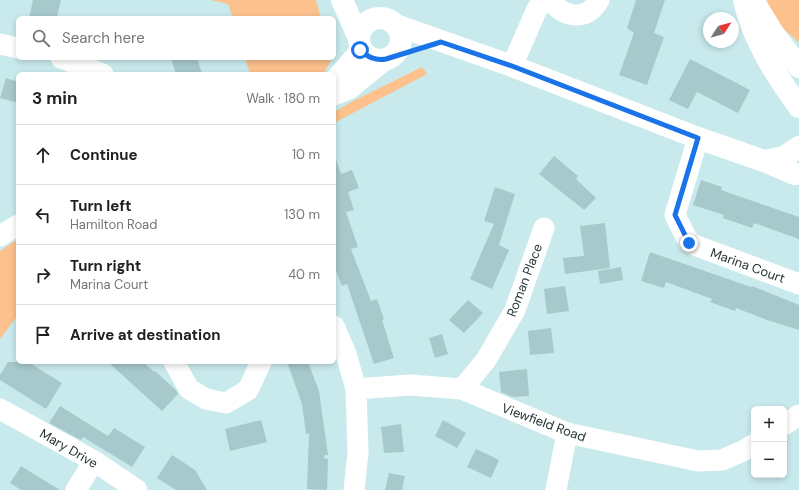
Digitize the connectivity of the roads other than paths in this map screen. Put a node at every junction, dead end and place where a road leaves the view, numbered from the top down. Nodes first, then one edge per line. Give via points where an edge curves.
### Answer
1 (342, 0) edge
2 (545, 0) edge
3 (552, 0) edge
4 (599, 0) edge
5 (754, 3) edge
6 (396, 25) junction
7 (441, 42) junction
8 (359, 43) junction
9 (0, 44) edge
10 (16, 48) edge
11 (389, 58) junction
12 (67, 60) edge
13 (512, 66) junction
14 (799, 67) edge
15 (101, 72) edge
16 (336, 78) edge
17 (336, 94) edge
18 (799, 107) edge
19 (698, 138) junction
20 (799, 147) edge
21 (764, 161) junction
22 (799, 174) edge
23 (16, 226) edge
24 (544, 228) dead end
25 (0, 236) edge
26 (799, 284) edge
27 (336, 331) edge
28 (175, 364) edge
29 (260, 364) edge
30 (356, 389) junction
31 (462, 389) junction
32 (0, 410) edge
33 (799, 415) edge
34 (787, 423) edge
35 (567, 433) junction
36 (751, 446) edge
37 (94, 461) junction
38 (76, 490) edge
39 (137, 490) edge
40 (354, 490) edge
41 (556, 490) edge

1 - 8 main road
2 - 13 street via 537,9
3 - 4 street via 558,9 565,13 581,15 595,7
5 - 14 main road
5 - 18 main road via 758,43
6 - 7 main road
6 - 8 main road via 384,17 370,19 360,29
6 - 11 main road via 400,31 400,45
7 - 11 main road
7 - 13 main road
8 - 11 main road via 367,56 373,59
8 - 16 street
9 - 10 street
11 - 17 street via 349,89
12 - 15 street
13 - 19 main road
19 - 21 main road
19 - 26 street, Marina Court via 675,215 689,243
20 - 21 main road via 784,157
21 - 22 main road
23 - 25 street
24 - 31 street, Roman Place via 516,310 486,360
27 - 30 street
28 - 29 street via 189,389 206,399 226,403 248,390
30 - 31 street, Viewfield Road via 410,385
30 - 40 street via 358,452
31 - 35 street, Viewfield Road
32 - 37 street, Mary Drive
33 - 34 street
35 - 36 street, Viewfield Road via 698,461 722,460
35 - 41 street
37 - 38 street
37 - 39 street, Mary Drive

